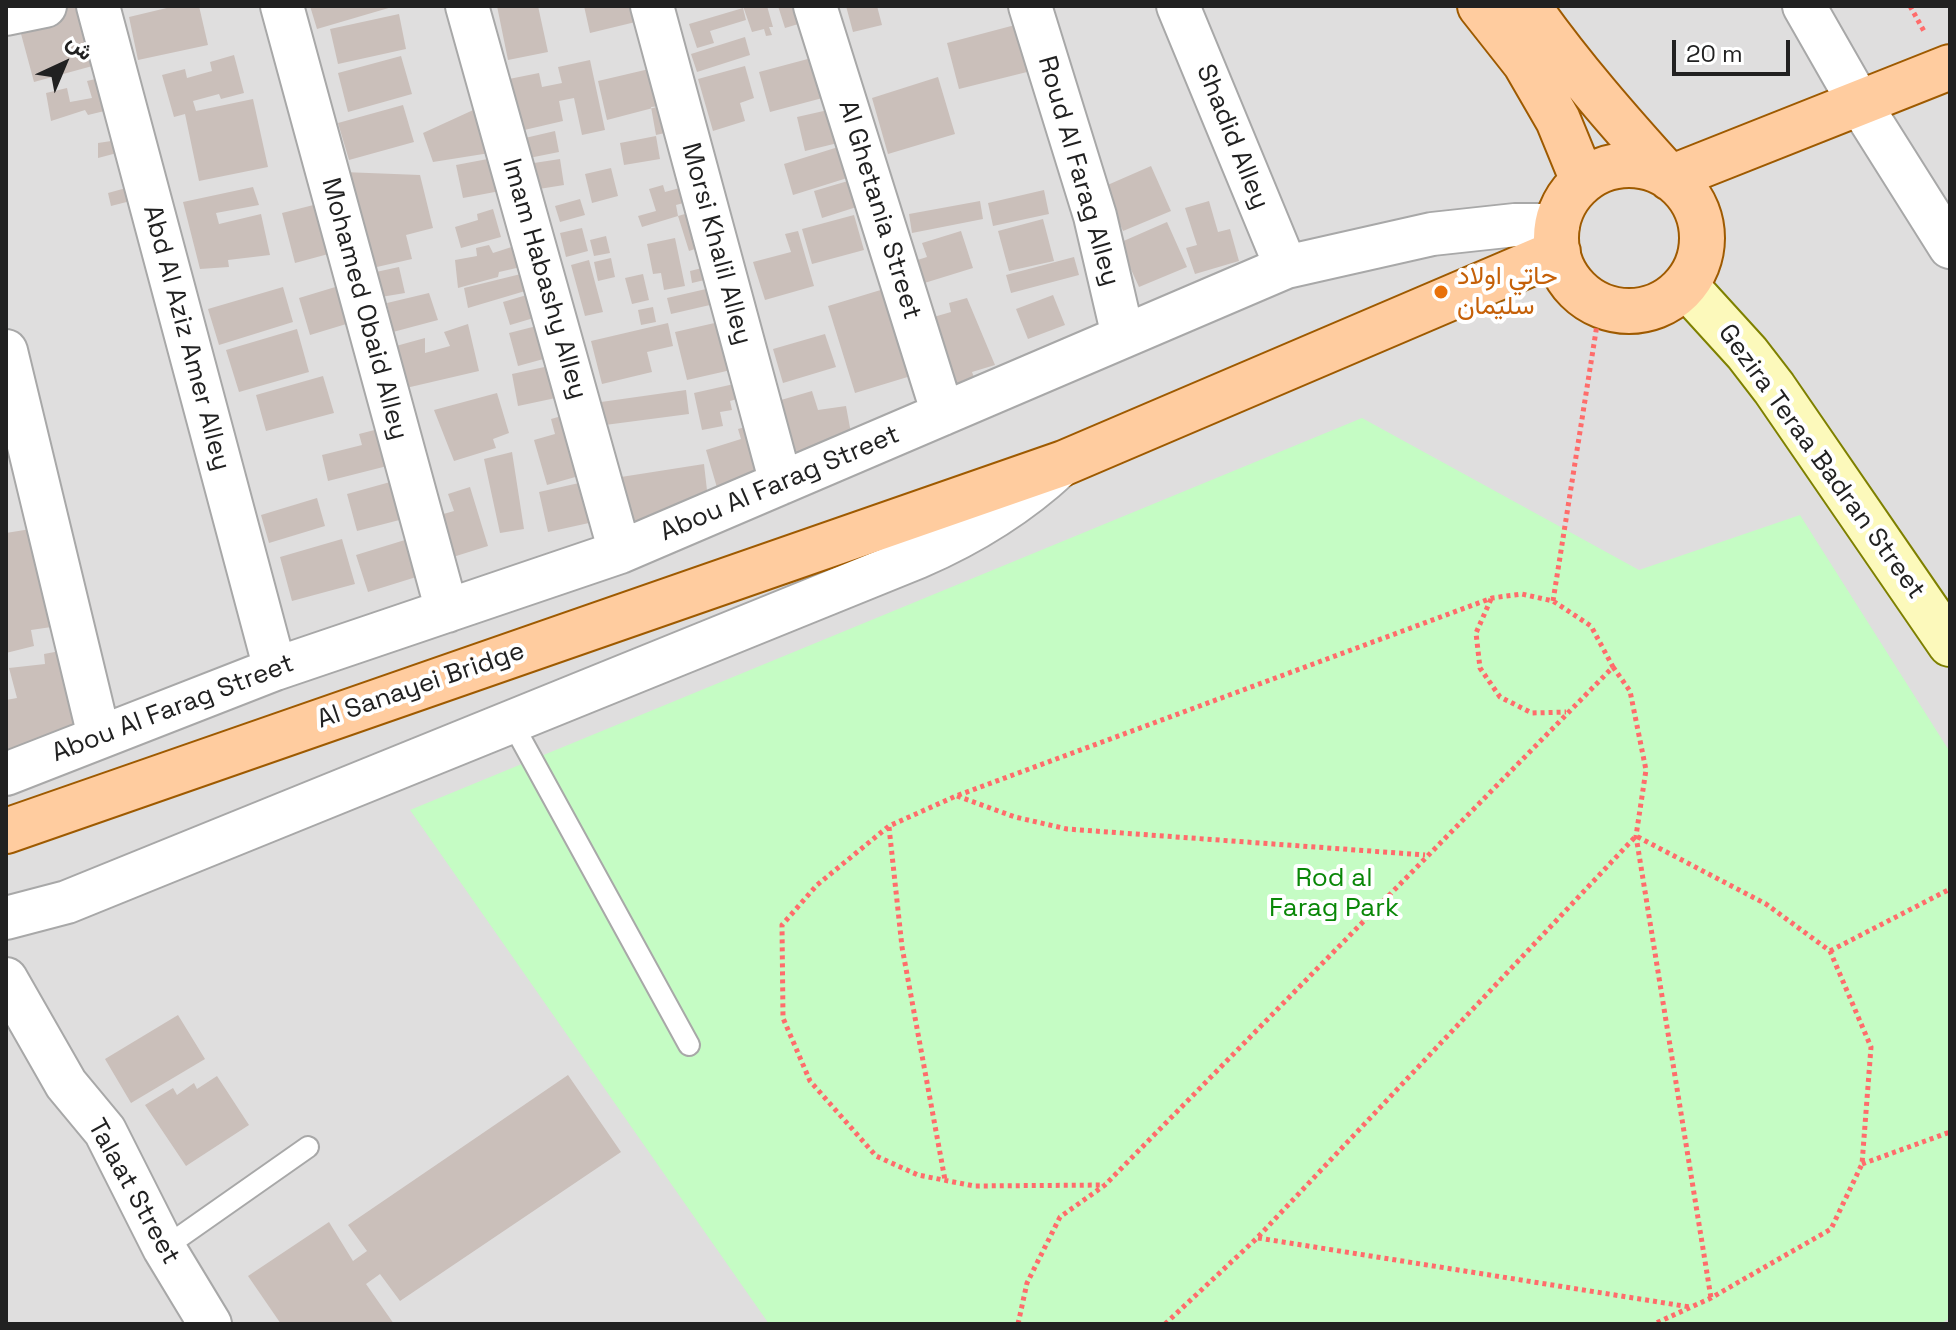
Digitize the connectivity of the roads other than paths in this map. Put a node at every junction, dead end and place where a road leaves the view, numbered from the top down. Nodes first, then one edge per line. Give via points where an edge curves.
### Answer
1 (45, 6) edge
2 (98, 6) edge
3 (282, 6) edge
4 (467, 6) edge
5 (652, 6) edge
6 (815, 6) edge
7 (1030, 6) edge
8 (1178, 6) edge
9 (1480, 6) edge
10 (1528, 6) edge
11 (1804, 6) edge
12 (6, 14) edge
13 (1950, 67) edge
14 (1860, 104) junction
15 (1670, 178) junction
16 (1583, 181) junction
17 (1558, 239) junction
18 (1950, 247) edge
19 (1286, 267) junction
20 (1686, 286) junction
21 (1123, 336) junction
22 (6, 351) edge
23 (943, 414) junction
24 (1064, 463) junction
25 (781, 483) junction
26 (620, 552) junction
27 (447, 611) junction
28 (1945, 625) edge
29 (275, 669) junction
30 (511, 721) junction
31 (99, 736) junction
32 (6, 774) edge
33 (6, 831) edge
34 (6, 918) edge
35 (6, 979) edge
36 (689, 1045) dead end
37 (308, 1147) dead end
38 (164, 1248) junction
39 (210, 1324) edge

1 - 12 street
2 - 29 street, Abd Al Aziz Amer Alley
3 - 27 street, Mohamed Obaid Alley
4 - 26 street, Imam Habashy Alley
5 - 25 street, Morsi Khalil Alley
6 - 23 street, Al Ghetania Street
7 - 21 street, Roud Al Farag Alley via 1095,216
8 - 19 street, Shadid Alley
9 - 16 main road via 1525,63 1558,120
10 - 15 main road via 1610,112
11 - 14 street
13 - 14 main road
14 - 15 main road
14 - 18 street
15 - 16 main road via 1626,165
15 - 20 main road via 1691,199 1702,234 1696,269
16 - 17 main road via 1563,209
17 - 19 street, Abou Al Farag Street via 1501,226 1432,234
17 - 20 main road via 1566,274 1600,306 1646,310
17 - 24 main road
19 - 21 street, Abou Al Farag Street
20 - 28 street, Gezira Teraa Badran Street via 1774,388
21 - 23 street, Abou Al Farag Street
22 - 31 street
23 - 25 street, Abou Al Farag Street
24 - 30 street via 1031,493 955,541
24 - 33 main road, Al Sanayei Bridge
25 - 26 street, Abou Al Farag Street
26 - 27 street, Abou Al Farag Street
27 - 29 street, Abou Al Farag Street
29 - 31 street, Abou Al Farag Street
30 - 34 street via 67,902
30 - 36 lane
31 - 32 street, Abou Al Farag Street
35 - 38 street, Talaat Street via 66,1084 105,1131
37 - 38 lane
38 - 39 street, Talaat Street

